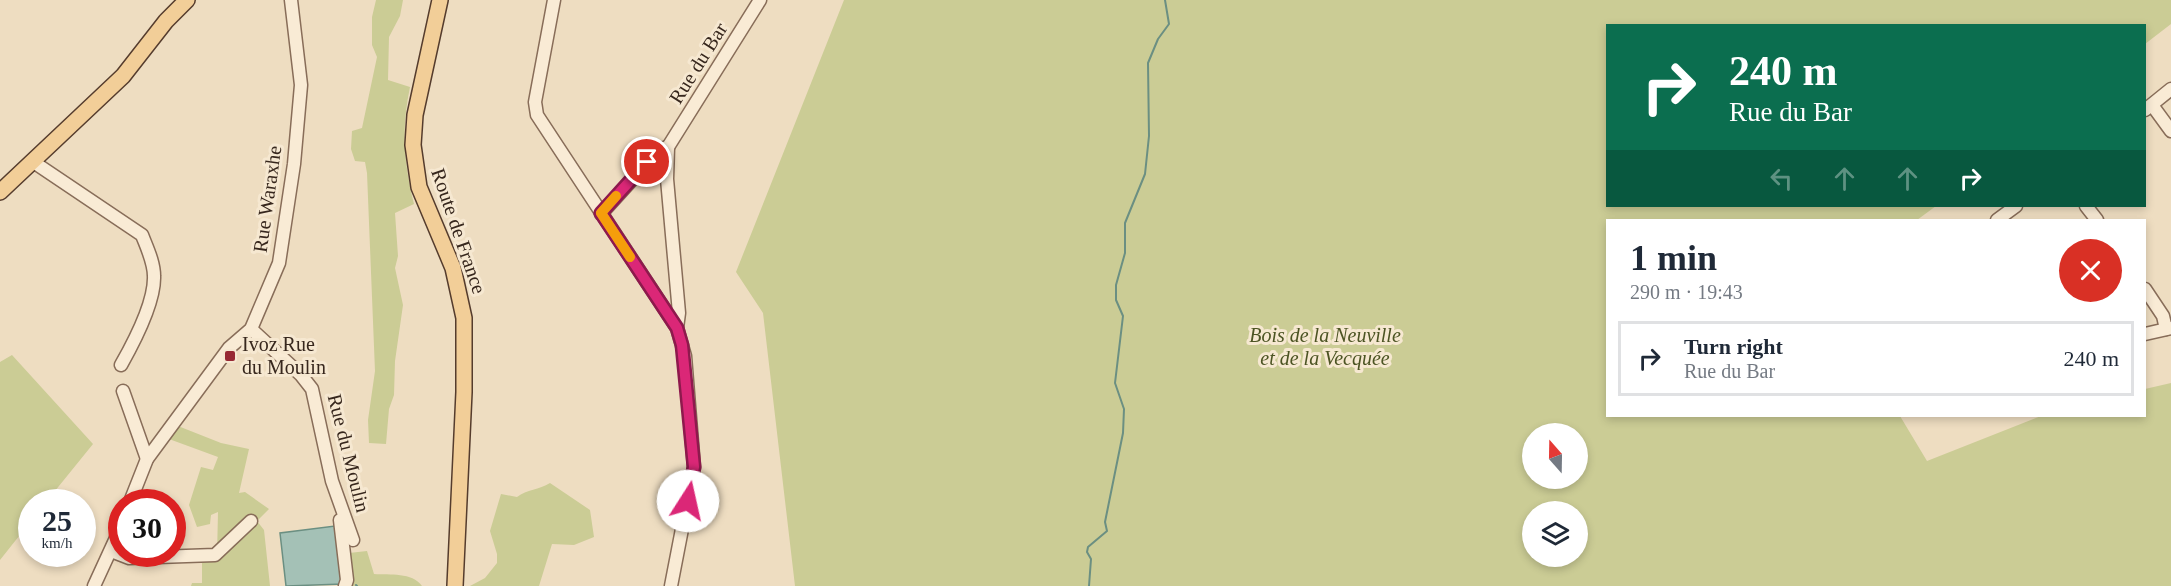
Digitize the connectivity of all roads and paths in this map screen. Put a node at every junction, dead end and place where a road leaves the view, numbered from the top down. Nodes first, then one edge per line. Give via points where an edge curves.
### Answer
1 (187, 0) edge
2 (291, 0) edge
3 (440, 0) edge
4 (554, 0) edge
5 (760, 0) edge
6 (2171, 89) edge
7 (2148, 107) edge
8 (2171, 131) edge
9 (668, 147) junction
10 (32, 161) junction
11 (0, 192) edge
12 (2015, 207) edge
13 (2087, 207) edge
14 (601, 213) junction
15 (1998, 219) edge
16 (2096, 219) edge
17 (2146, 290) edge
18 (677, 328) junction
19 (2169, 328) edge
20 (251, 329) junction
21 (2146, 334) edge
22 (121, 365) dead end
23 (123, 391) dead end
24 (147, 459) junction
25 (135, 489) edge
26 (338, 504) junction
27 (251, 520) dead end
28 (353, 540) dead end
29 (186, 556) edge
30 (108, 557) edge
31 (94, 586) edge
32 (345, 586) edge
33 (455, 586) edge
34 (670, 586) edge

1 - 10 main road via 123,76
2 - 20 street, Rue Waraxhe via 301,85 294,164 283,247
3 - 33 main road, Route de France via 415,115 413,145 419,187 453,268 464,318
4 - 14 street via 535,109
5 - 9 street, Rue du Bar
6 - 7 street
7 - 8 street
9 - 14 street, Rue du Bar via 660,149
9 - 18 street
10 - 11 main road
10 - 22 street via 142,235 151,259 154,286 135,340
12 - 15 street
13 - 16 street
14 - 18 street
17 - 19 street
18 - 34 street via 685,356 694,467
19 - 21 street
20 - 24 street, Rue Waraxhe via 230,348
20 - 26 street, Rue du Moulin via 312,389
23 - 24 street
24 - 25 street, Rue Waraxhe
26 - 28 street, Rue du Moulin
26 - 32 street
27 - 29 street via 215,555
30 - 31 street

